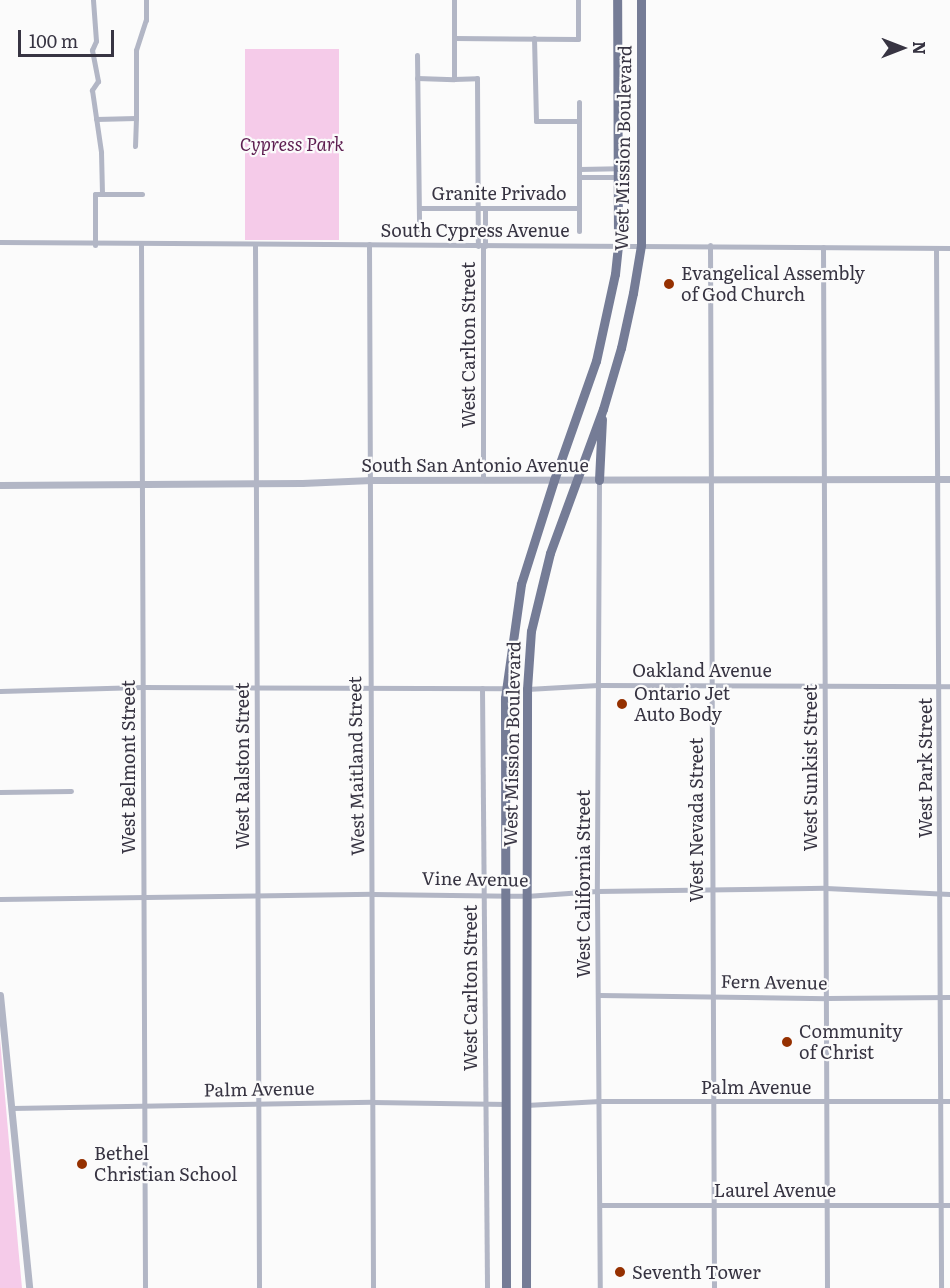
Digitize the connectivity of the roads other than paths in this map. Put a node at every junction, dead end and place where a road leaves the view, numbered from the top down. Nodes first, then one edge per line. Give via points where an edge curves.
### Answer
1 (93, 0) edge
2 (146, 0) edge
3 (454, 0) edge
4 (578, 0) edge
5 (616, 0) edge
6 (641, 0) edge
7 (454, 38) junction
8 (534, 38) junction
9 (417, 55) dead end
10 (417, 78) junction
11 (454, 79) junction
12 (579, 102) dead end
13 (136, 118) junction
14 (96, 119) junction
15 (579, 121) junction
16 (135, 146) dead end
17 (579, 169) junction
18 (618, 172) junction
19 (579, 177) junction
20 (102, 194) junction
21 (142, 194) dead end
22 (419, 208) junction
23 (478, 208) junction
24 (485, 208) junction
25 (579, 208) junction
26 (419, 230) dead end
27 (579, 231) dead end
28 (0, 242) edge
29 (255, 244) junction
30 (369, 244) junction
31 (95, 245) junction
32 (141, 245) junction
33 (618, 245) junction
34 (641, 245) junction
35 (710, 245) junction
36 (482, 246) junction
37 (823, 247) junction
38 (936, 248) junction
39 (950, 248) edge
40 (603, 410) junction
41 (483, 479) junction
42 (711, 479) junction
43 (939, 479) junction
44 (950, 479) edge
45 (372, 480) junction
46 (554, 480) junction
47 (577, 480) junction
48 (599, 480) junction
49 (825, 480) junction
50 (0, 484) edge
51 (143, 484) junction
52 (257, 484) junction
53 (598, 685) junction
54 (712, 685) junction
55 (824, 686) junction
56 (142, 687) junction
57 (939, 687) junction
58 (950, 687) edge
59 (370, 688) junction
60 (482, 688) junction
61 (507, 688) junction
62 (256, 689) junction
63 (527, 689) junction
64 (0, 691) edge
65 (71, 791) dead end
66 (0, 792) edge
67 (826, 888) junction
68 (711, 890) junction
69 (597, 891) junction
70 (485, 893) junction
71 (373, 894) junction
72 (505, 894) junction
73 (940, 894) junction
74 (950, 894) edge
75 (143, 895) junction
76 (257, 895) junction
77 (526, 896) junction
78 (0, 899) edge
79 (0, 995) edge
80 (598, 995) junction
81 (711, 997) junction
82 (940, 997) junction
83 (950, 997) edge
84 (827, 998) junction
85 (0, 1002) edge
86 (600, 1101) junction
87 (826, 1101) junction
88 (941, 1101) junction
89 (950, 1101) edge
90 (372, 1102) junction
91 (714, 1102) junction
92 (259, 1104) junction
93 (486, 1104) junction
94 (507, 1104) junction
95 (526, 1105) junction
96 (144, 1106) junction
97 (12, 1108) junction
98 (826, 1204) junction
99 (940, 1204) junction
100 (950, 1204) edge
101 (600, 1205) junction
102 (713, 1206) junction
103 (29, 1288) edge
104 (146, 1288) edge
105 (259, 1288) edge
106 (373, 1288) edge
107 (487, 1288) edge
108 (506, 1288) edge
109 (526, 1288) edge
110 (600, 1288) edge
111 (714, 1288) edge
112 (827, 1288) edge
113 (941, 1288) edge

1 - 14 street
2 - 13 street via 146,20 136,50
3 - 7 street
4 - 8 street via 578,39
5 - 18 main road, West Mission Boulevard
6 - 34 main road, West Mission Boulevard
7 - 8 street
7 - 11 street
8 - 15 street via 536,121
9 - 10 street
10 - 11 street
10 - 22 street
11 - 23 street via 477,78
12 - 15 street
13 - 14 street
13 - 16 street
14 - 20 street
15 - 17 street
17 - 18 street, Granite Privado
17 - 19 street
18 - 19 street, Granite Privado
18 - 33 main road, West Mission Boulevard
19 - 25 street
20 - 21 street
20 - 31 street via 95,194
22 - 23 street, Granite Privado
22 - 26 street
23 - 24 street, Granite Privado
23 - 36 street
24 - 25 street, Granite Privado
24 - 36 street
25 - 27 street
28 - 31 street, South Cypress Avenue
29 - 30 street, South Cypress Avenue
29 - 32 street, South Cypress Avenue
29 - 52 street, West Ralston Street
30 - 36 street, South Cypress Avenue
30 - 45 street, West Maitland Street
31 - 32 street, South Cypress Avenue
32 - 51 street, West Belmont Street
33 - 34 street, South Cypress Avenue
33 - 36 street, South Cypress Avenue
33 - 46 main road, West Mission Boulevard via 596,361
34 - 35 street, South Cypress Avenue
34 - 40 main road, West Mission Boulevard via 621,348
35 - 37 street, South Cypress Avenue
35 - 42 street, West Nevada Street
36 - 41 street, West Carlton Street
37 - 38 street, South Cypress Avenue
37 - 49 street, West Sunkist Street
38 - 39 street, South Cypress Avenue
38 - 43 street, West Park Street
40 - 47 main road, West Mission Boulevard
40 - 48 main road
41 - 45 street, South San Antonio Avenue
41 - 46 street, South San Antonio Avenue
42 - 48 street, South San Antonio Avenue
42 - 49 street, South San Antonio Avenue
42 - 54 street, West Nevada Street
43 - 44 street, South San Antonio Avenue
43 - 49 street, South San Antonio Avenue
43 - 57 street, West Park Street
45 - 52 street, South San Antonio Avenue
45 - 59 street, West Maitland Street
46 - 47 street, South San Antonio Avenue
46 - 61 main road, West Mission Boulevard via 521,584
47 - 48 street, South San Antonio Avenue
47 - 63 main road, West Mission Boulevard via 550,553 531,631
48 - 53 street, West California Street
49 - 55 street, West Sunkist Street
50 - 51 street, South San Antonio Avenue
51 - 52 street, South San Antonio Avenue
51 - 56 street, West Belmont Street
52 - 62 street, West Ralston Street
53 - 54 street, Oakland Avenue
53 - 63 street, Oakland Avenue
53 - 69 street, West California Street
54 - 55 street, Oakland Avenue
54 - 68 street, West Nevada Street
55 - 57 street, Oakland Avenue
55 - 67 street, West Sunkist Street
56 - 62 street
56 - 64 street
56 - 75 street, West Belmont Street
57 - 58 street, Oakland Avenue
57 - 73 street, West Park Street
59 - 60 street
59 - 62 street
59 - 71 street, West Maitland Street
60 - 61 street
60 - 70 street, West Carlton Street
61 - 72 main road, West Mission Boulevard
62 - 76 street, West Ralston Street
63 - 77 main road, West Mission Boulevard
65 - 66 street
67 - 68 street, Vine Avenue
67 - 73 street, Vine Avenue
67 - 84 street, West Sunkist Street
68 - 69 street, Vine Avenue
68 - 81 street, West Nevada Street
69 - 77 street, Vine Avenue
69 - 80 street, West California Street
70 - 71 street, Vine Avenue
70 - 72 street, Vine Avenue
70 - 93 street, West Carlton Street
71 - 76 street, Vine Avenue
71 - 90 street, West Maitland Street
72 - 77 street, Vine Avenue
72 - 94 main road, West Mission Boulevard
73 - 74 street, Vine Avenue
73 - 82 street, West Park Street
75 - 76 street, Vine Avenue
75 - 78 street, Vine Avenue
75 - 96 street, West Belmont Street
76 - 92 street, West Ralston Street
77 - 95 main road, West Mission Boulevard
79 - 85 street
80 - 81 street, Fern Avenue
80 - 86 street, West California Street
81 - 84 street, Fern Avenue
81 - 91 street, West Nevada Street
82 - 83 street, Fern Avenue
82 - 84 street, Fern Avenue
82 - 88 street, West Park Street
84 - 87 street, West Sunkist Street
85 - 97 street
86 - 91 street, Palm Avenue
86 - 95 street, Palm Avenue
86 - 101 street, West California Street
87 - 88 street, Palm Avenue
87 - 91 street, Palm Avenue
87 - 98 street, West Sunkist Street
88 - 89 street, Palm Avenue
88 - 99 street, West Park Street
90 - 92 street, Palm Avenue
90 - 93 street, Palm Avenue
90 - 106 street, West Maitland Street
91 - 102 street, West Nevada Street
92 - 96 street, Palm Avenue
92 - 105 street, West Ralston Street
93 - 94 street, Palm Avenue
93 - 107 street, West Carlton Street
94 - 108 main road, West Mission Boulevard
95 - 109 main road, West Mission Boulevard
96 - 97 street, Palm Avenue
96 - 104 street, West Belmont Street
97 - 103 street
98 - 99 street, Laurel Avenue
98 - 102 street, Laurel Avenue
98 - 112 street, West Sunkist Street
99 - 100 street, Laurel Avenue
99 - 113 street, West Park Street
101 - 102 street, Laurel Avenue
101 - 110 street, West California Street
102 - 111 street, West Nevada Street

